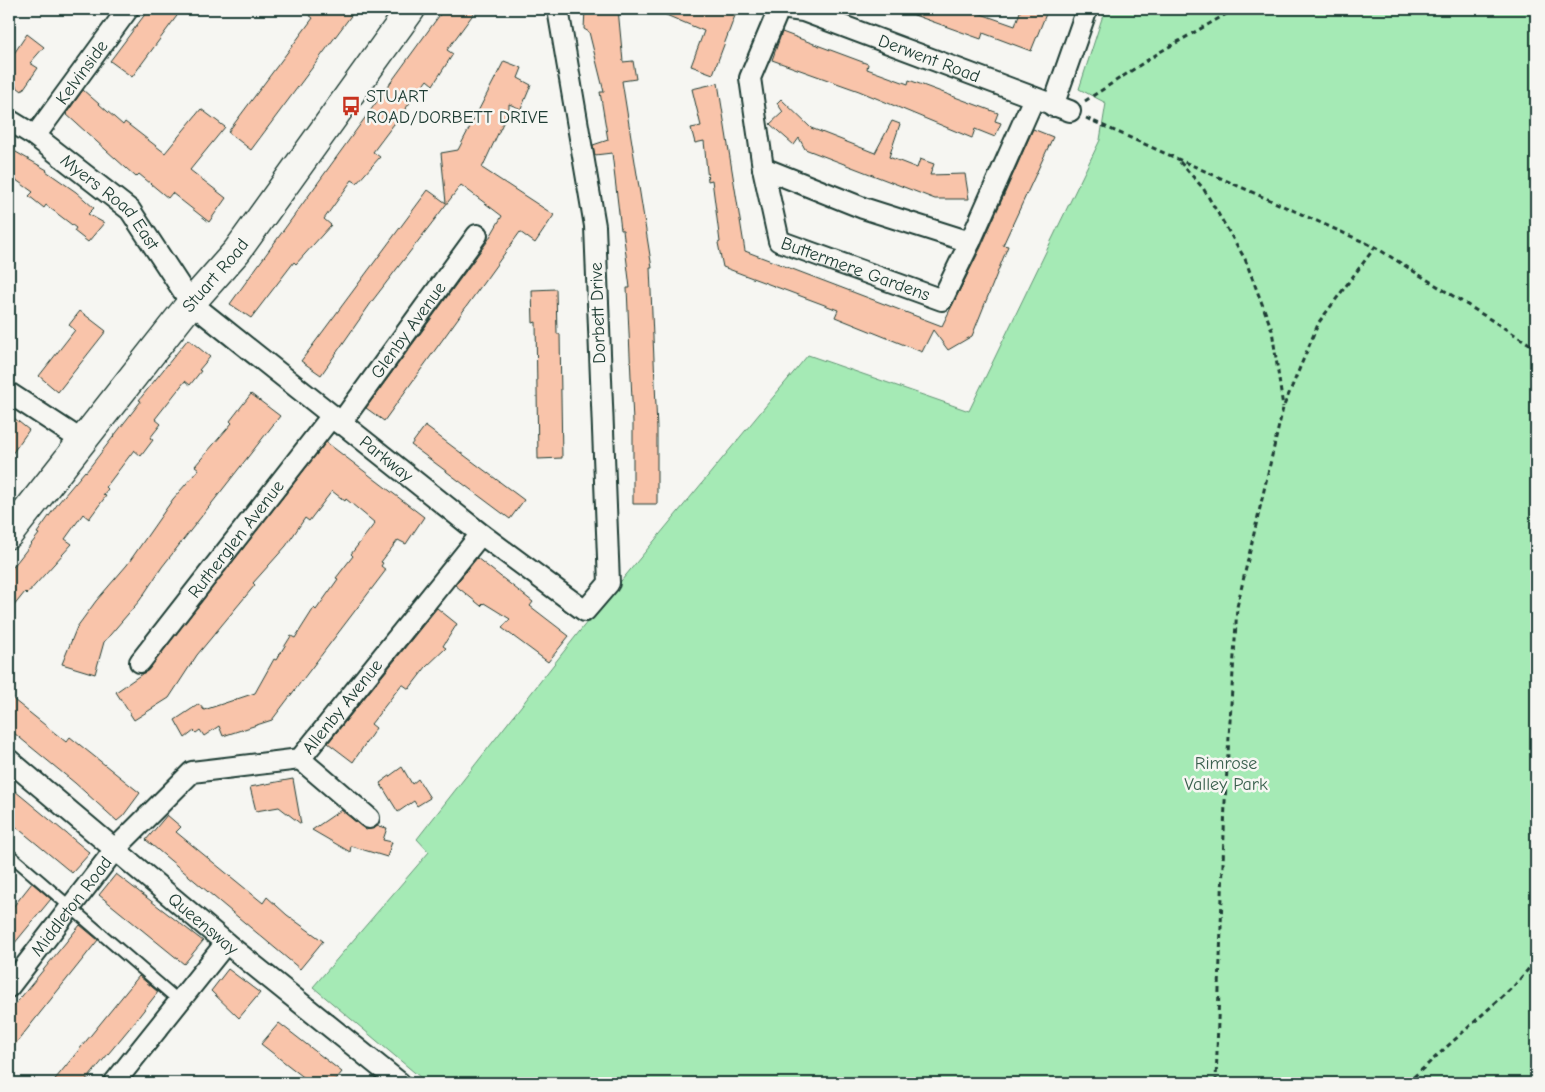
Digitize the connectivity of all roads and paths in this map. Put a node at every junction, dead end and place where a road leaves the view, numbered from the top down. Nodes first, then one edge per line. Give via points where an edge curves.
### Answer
1 (128, 9) edge
2 (411, 9) edge
3 (558, 9) edge
4 (779, 9) edge
5 (1087, 9) edge
6 (1235, 9) edge
7 (798, 10) edge
8 (1034, 98) junction
9 (1061, 108) junction
10 (9, 120) edge
11 (35, 136) junction
12 (1179, 160) junction
13 (763, 168) junction
14 (477, 235) dead end
15 (970, 242) junction
16 (1375, 247) junction
17 (192, 303) junction
18 (1536, 348) edge
19 (9, 393) edge
20 (1283, 408) junction
21 (336, 420) junction
22 (81, 440) junction
23 (9, 534) edge
24 (481, 534) junction
25 (585, 611) joint
26 (140, 662) dead end
27 (300, 759) junction
28 (9, 760) edge
29 (369, 818) dead end
30 (116, 848) junction
31 (9, 854) edge
32 (68, 907) junction
33 (226, 942) junction
34 (1536, 960) edge
35 (9, 986) edge
36 (179, 1001) junction
37 (387, 1079) edge
38 (114, 1083) edge
39 (1216, 1083) edge
40 (1407, 1083) edge

1 - 11 street, Kelvinside
2 - 17 street, Stuart Road via 237,251
3 - 25 street, Dorbett Drive via 595,226 609,583
4 - 13 street, Buttermere Gardens via 750,78
5 - 9 street
6 - 9 path
7 - 8 street, Derwent Road
8 - 9 street, Derwent Road
8 - 15 street, Buttermere Gardens
9 - 12 path
10 - 11 street, Myers Road East
11 - 17 street, Myers Road East via 130,210
12 - 16 path
12 - 20 path via 1203,188 1245,259 1272,330
13 - 15 street via 863,208
13 - 15 street, Buttermere Gardens via 779,241 933,297 942,300
14 - 21 street, Glenby Avenue
16 - 18 path
16 - 20 path via 1320,322
17 - 21 street, Parkway
17 - 22 street, Stuart Road
19 - 22 street
20 - 39 path via 1237,607 1225,802
21 - 24 street, Parkway
21 - 26 street, Rutherglen Avenue
22 - 23 street, Stuart Road
24 - 25 street, Parkway
24 - 27 street, Allenby Avenue
27 - 29 street
27 - 30 street, Allenby Avenue via 192,772
28 - 30 street, Queensway
30 - 32 street, Middleton Road
30 - 33 street, Queensway
31 - 32 lane
32 - 35 street, Middleton Road
32 - 36 lane
33 - 36 street
33 - 37 street, Queensway
34 - 40 path via 1515,985
36 - 38 street

